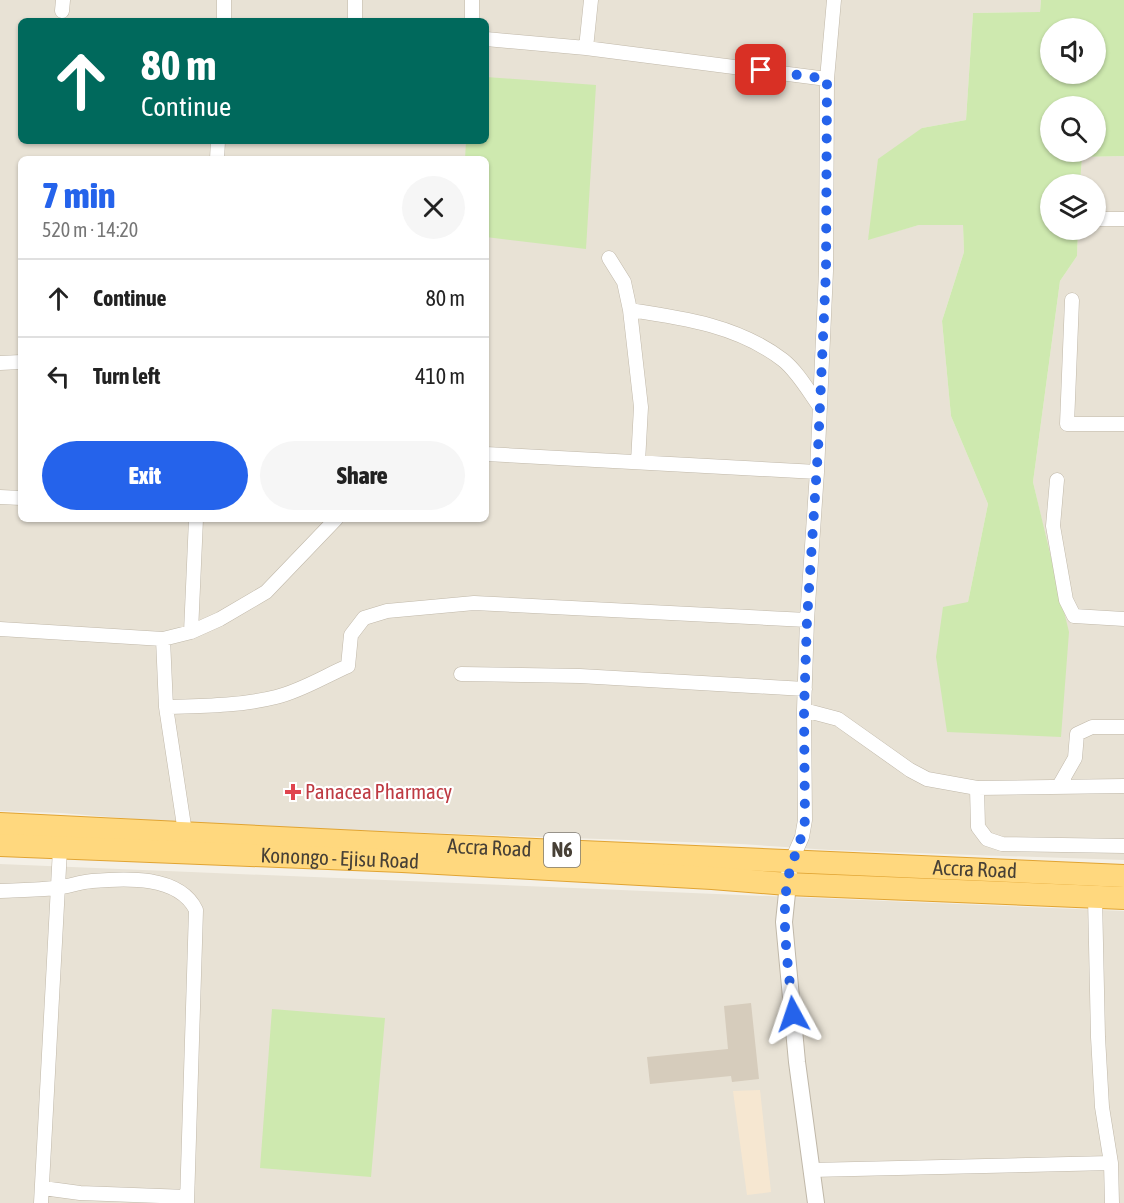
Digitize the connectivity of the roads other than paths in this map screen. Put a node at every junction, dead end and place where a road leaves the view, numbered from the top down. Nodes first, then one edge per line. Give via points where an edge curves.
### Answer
1 (224, 0) edge
2 (355, 0) edge
3 (472, 0) edge
4 (591, 0) edge
5 (834, 0) edge
6 (224, 18) edge
7 (355, 18) edge
8 (472, 18) edge
9 (489, 39) edge
10 (586, 48) junction
11 (827, 79) junction
12 (1106, 219) edge
13 (1124, 219) edge
14 (609, 258) dead end
15 (1072, 300) dead end
16 (630, 310) junction
17 (18, 362) edge
18 (0, 363) edge
19 (820, 407) junction
20 (1124, 424) edge
21 (489, 454) edge
22 (638, 462) junction
23 (817, 471) junction
24 (1057, 480) dead end
25 (0, 497) edge
26 (18, 498) edge
27 (196, 522) edge
28 (333, 522) edge
29 (1124, 619) edge
30 (807, 620) junction
31 (0, 629) edge
32 (191, 632) junction
33 (163, 639) junction
34 (461, 674) dead end
35 (805, 689) junction
36 (166, 707) junction
37 (804, 711) junction
38 (1124, 728) edge
39 (1059, 786) junction
40 (1124, 786) edge
41 (977, 788) junction
42 (0, 824) edge
43 (186, 843) junction
44 (0, 845) edge
45 (1124, 846) edge
46 (60, 849) junction
47 (791, 862) junction
48 (1124, 876) edge
49 (787, 884) junction
50 (57, 888) junction
51 (0, 891) edge
52 (1095, 897) junction
53 (1124, 898) edge
54 (1111, 1162) junction
55 (811, 1170) junction
56 (43, 1188) junction
57 (187, 1200) edge
58 (41, 1203) edge
59 (816, 1203) edge
60 (1112, 1203) edge

1 - 6 street
2 - 7 street
3 - 8 street
4 - 10 street
5 - 11 street
9 - 10 street
10 - 11 street
11 - 19 street via 826,271
12 - 13 street
14 - 16 street via 624,282
15 - 20 street via 1067,424
16 - 19 street via 705,322 750,339 784,361
16 - 22 street via 641,407
17 - 18 street
19 - 23 street
21 - 22 street
22 - 23 street
23 - 30 street
24 - 29 street via 1053,526 1066,600 1074,616
25 - 26 street
27 - 32 street
28 - 32 street via 266,592
30 - 35 street
30 - 36 street via 474,603 387,610 364,618 351,635 348,666 313,682 278,697 233,705
31 - 33 street
32 - 33 street
33 - 36 street
34 - 35 street via 580,676
35 - 37 street
36 - 43 street
37 - 41 street via 838,719 927,779
37 - 47 street via 805,820
38 - 39 street via 1092,727 1077,734 1076,758
39 - 40 street
39 - 41 street
41 - 45 street via 978,827 987,839 1002,844
42 - 43 highway, Accra Road / N6
43 - 46 highway, Konongo - Ejisu Road / N6
43 - 47 highway, Accra Road / N6
43 - 49 highway, Konongo - Ejisu Road / N6
44 - 46 highway, Konongo - Ejisu Road / N6
46 - 50 street
47 - 48 highway, Accra Road / N6
47 - 49 street
49 - 52 highway, N6
49 - 55 street via 784,922
50 - 51 street
50 - 56 street
50 - 57 street via 90,881 165,884 191,899 196,910
52 - 53 highway, N6
52 - 54 street via 1102,1107
54 - 55 street
54 - 60 street
55 - 59 street
56 - 57 street
56 - 58 street

